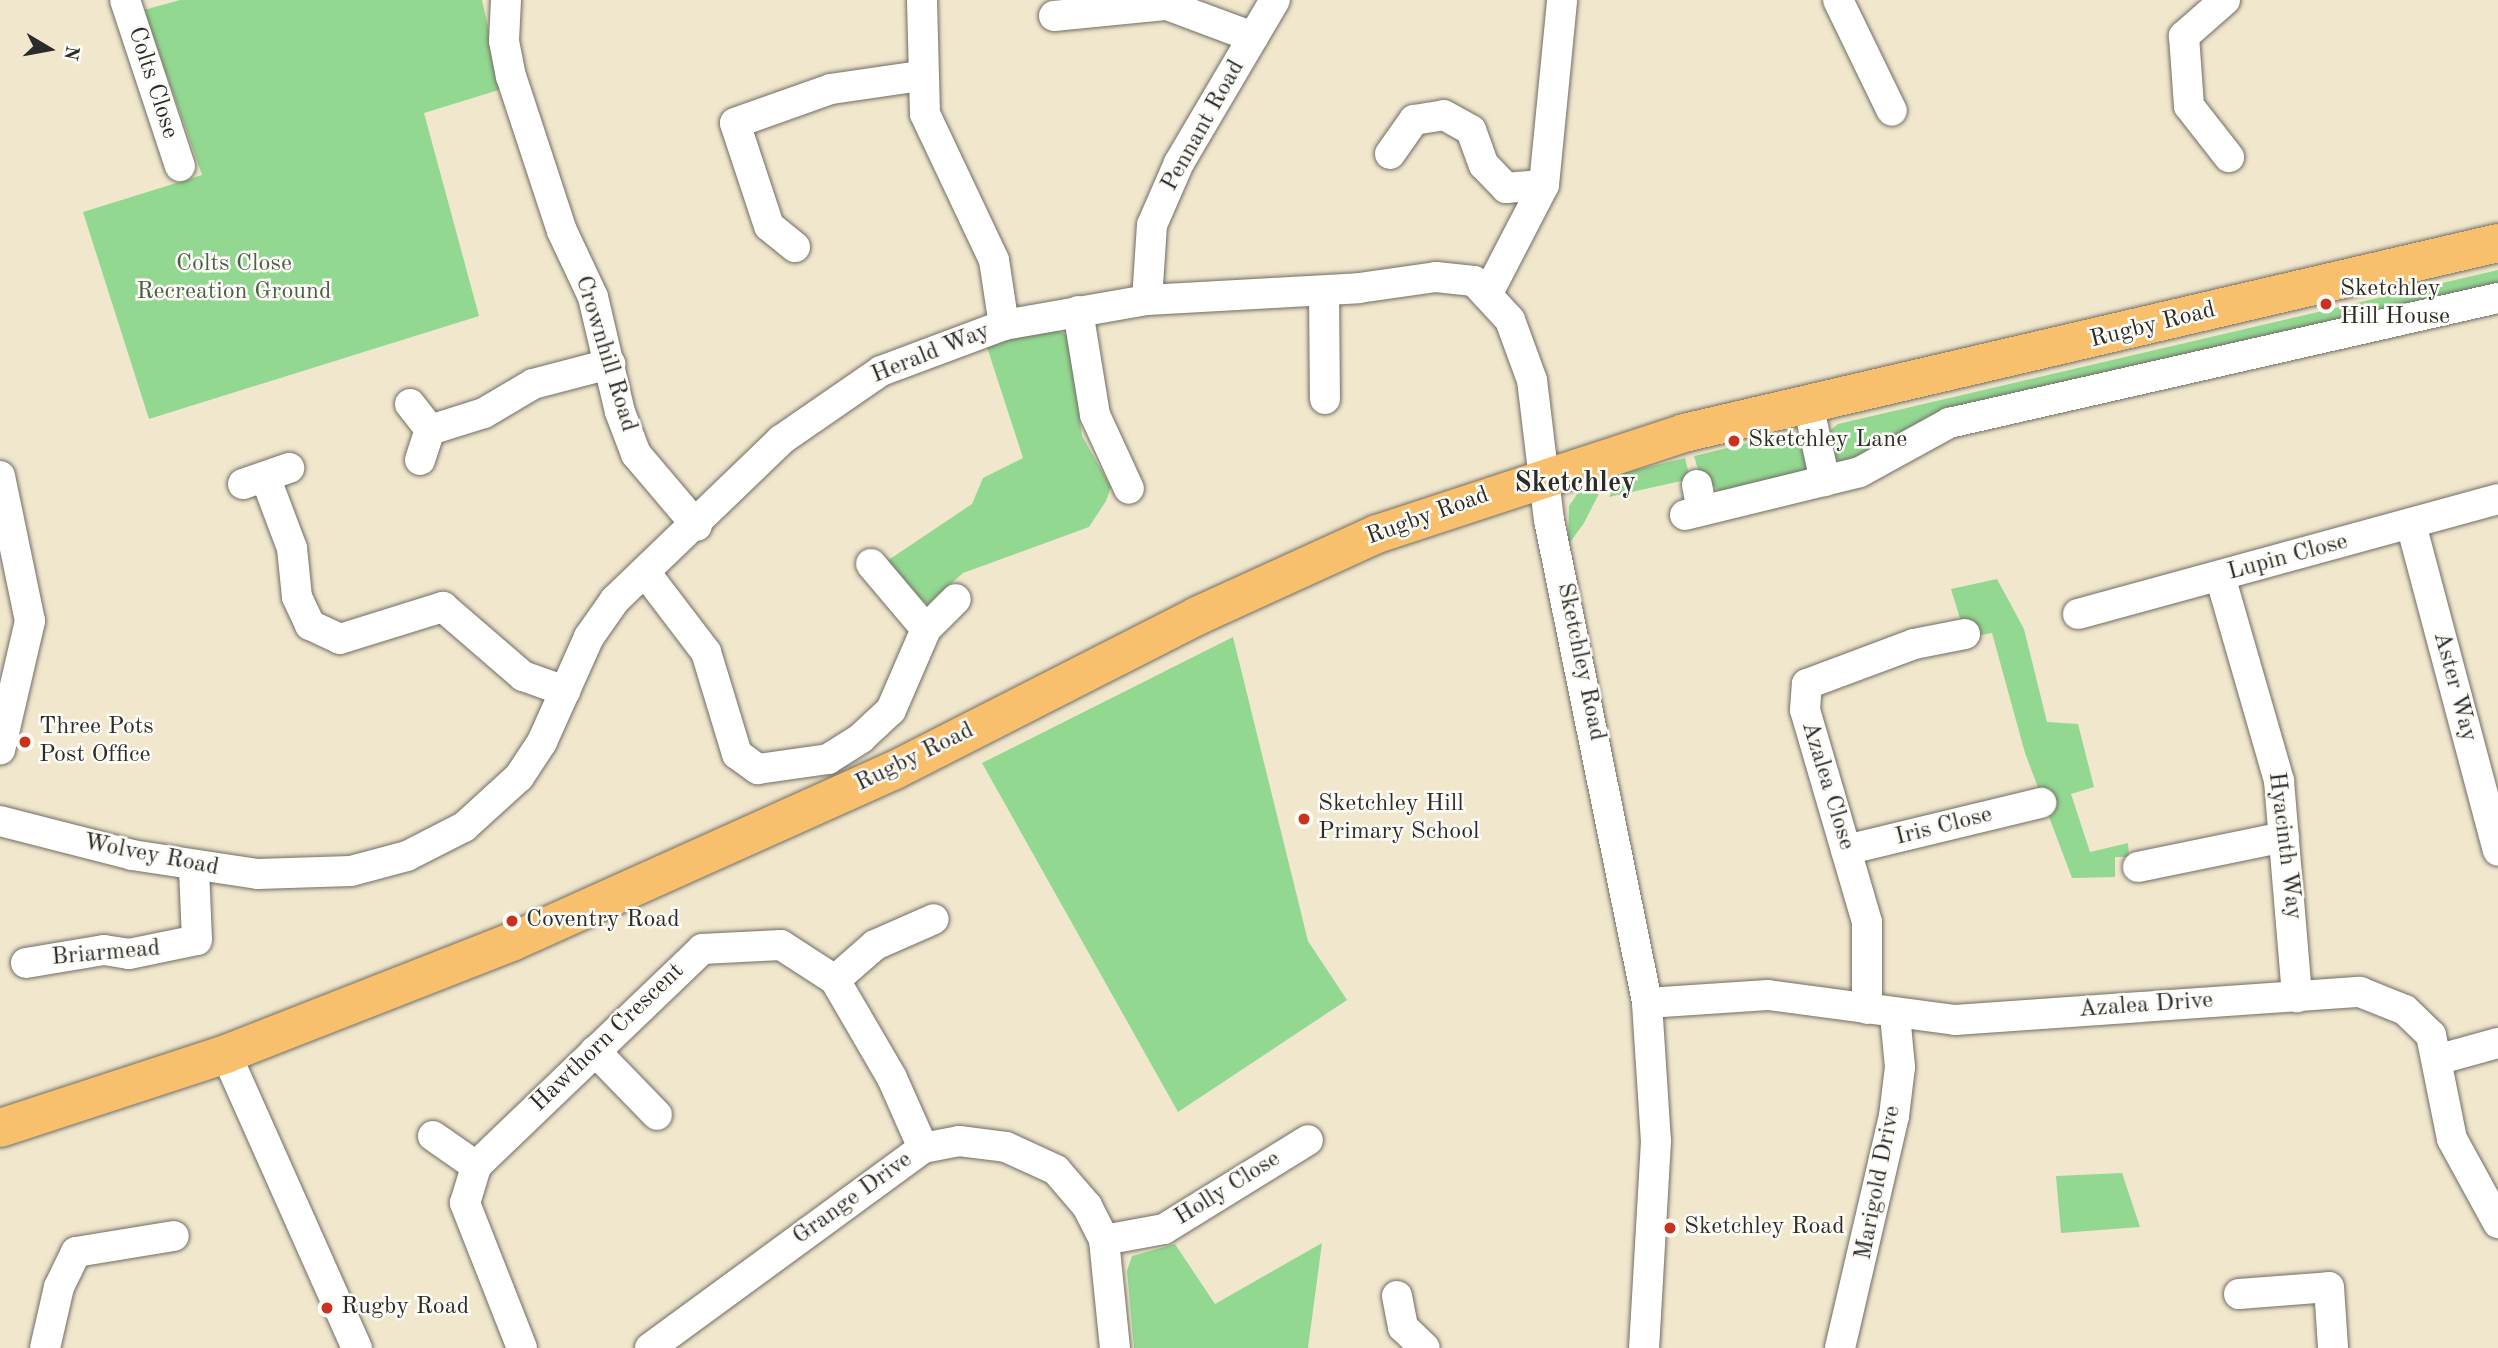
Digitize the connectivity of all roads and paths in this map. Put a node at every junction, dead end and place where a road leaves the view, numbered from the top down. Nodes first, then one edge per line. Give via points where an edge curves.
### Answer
1 (125, 0) edge
2 (506, 0) edge
3 (922, 0) edge
4 (1275, 0) edge
5 (1562, 0) edge
6 (1838, 0) edge
7 (2225, 0) edge
8 (1054, 16) dead end
9 (1253, 37) junction
10 (920, 76) junction
11 (1892, 111) dead end
12 (1390, 154) dead end
13 (2229, 157) dead end
14 (180, 166) dead end
15 (1544, 186) junction
16 (2498, 243) edge
17 (795, 247) dead end
18 (1324, 291) junction
19 (1489, 291) junction
20 (2498, 298) edge
21 (1147, 300) junction
22 (1078, 311) junction
23 (1004, 325) junction
24 (610, 365) junction
25 (1325, 399) dead end
26 (410, 404) dead end
27 (1808, 404) junction
28 (430, 430) junction
29 (420, 460) dead end
30 (0, 476) edge
31 (1545, 476) junction
32 (266, 477) dead end
33 (1825, 481) junction
34 (1129, 489) dead end
35 (2498, 499) edge
36 (1694, 504) dead end
37 (2411, 524) junction
38 (697, 526) junction
39 (871, 564) dead end
40 (645, 572) junction
41 (2220, 576) junction
42 (956, 599) dead end
43 (2078, 614) dead end
44 (926, 629) junction
45 (1965, 634) dead end
46 (565, 691) junction
47 (0, 750) edge
48 (2041, 803) dead end
49 (0, 821) edge
50 (2284, 837) junction
51 (1846, 850) junction
52 (2498, 850) edge
53 (194, 867) junction
54 (2138, 867) dead end
55 (303, 876) joint
56 (934, 919) dead end
57 (26, 962) dead end
58 (835, 980) junction
59 (2297, 997) junction
60 (1647, 1003) junction
61 (1881, 1012) junction
62 (2498, 1044) edge
63 (595, 1051) junction
64 (226, 1054) junction
65 (2440, 1059) junction
66 (657, 1115) dead end
67 (8, 1132) edge
68 (433, 1136) dead end
69 (1308, 1140) dead end
70 (923, 1148) junction
71 (476, 1166) junction
72 (2498, 1223) edge
73 (174, 1236) dead end
74 (1104, 1240) junction
75 (2239, 1294) dead end
76 (1397, 1296) dead end
77 (45, 1348) edge
78 (357, 1348) edge
79 (522, 1348) edge
80 (650, 1348) edge
81 (1115, 1348) edge
82 (1425, 1348) edge
83 (1644, 1348) edge
84 (1840, 1348) edge
85 (2333, 1348) edge

1 - 14 street, Colts Close
2 - 24 street, Crownhill Road via 505,53
3 - 10 street
4 - 9 street, Pennant Road
5 - 15 street
6 - 11 street
7 - 13 street via 2184,36 2189,106
8 - 9 street via 1167,5
9 - 21 street, Pennant Road via 1179,163 1153,225
10 - 17 street via 831,89 735,123 769,226
10 - 23 street via 925,114 994,260
12 - 15 street via 1414,120 1444,116 1471,130 1485,166 1506,188
15 - 19 street
16 - 27 main road, Rugby Road
18 - 19 street, Herald Way via 1458,276
18 - 21 street, Herald Way
18 - 25 street
19 - 31 street via 1526,359
20 - 33 street, Rugby Road via 1949,423 1860,472
21 - 22 street, Herald Way
22 - 23 street, Herald Way
22 - 34 street via 1095,415
23 - 38 street, Herald Way via 915,355 846,391 781,440
24 - 28 street via 533,384 484,413
24 - 38 street, Crownhill Road via 636,454
26 - 28 street
27 - 31 main road, Rugby Road
27 - 33 street
28 - 29 street
30 - 47 street via 30,621
31 - 60 street, Sketchley Road
31 - 64 main road, Rugby Road via 1377,534 1197,616 880,776 512,942
32 - 46 street via 289,538 297,597 310,625 340,639 443,607 523,676
33 - 36 street, Rugby Road
35 - 37 street, Lupin Close
37 - 41 street, Lupin Close
37 - 52 street, Aster Way
38 - 40 street, Herald Way
39 - 44 street
40 - 44 street via 706,652 737,754 758,769 828,759 861,738 891,710
40 - 46 street, Herald Way via 599,620
41 - 43 street, Lupin Close via 2108,595
41 - 50 street, Hyacinth Way via 2279,781
42 - 44 street
45 - 51 street, Azalea Close via 1914,644 1807,684 1805,710
46 - 55 street, Herald Way via 519,777 464,827 379,865
48 - 51 street, Iris Close
49 - 53 street, Wolvey Road
50 - 54 street
50 - 59 street, Hyacinth Way
51 - 61 street, Azalea Close via 1867,922
53 - 55 street, Wolvey Road
53 - 57 street, Briarmead via 197,940 129,954 104,950
56 - 58 street via 875,945
58 - 63 street, Hawthorn Crescent via 781,945 702,949
58 - 70 street, Hawthorn Crescent via 892,1078
59 - 61 street, Azalea Drive via 1955,1020
59 - 65 street, Azalea Drive via 2360,992 2405,1010 2431,1035
60 - 61 street, Azalea Drive via 1768,995
60 - 83 street, Sketchley Road via 1656,1140
61 - 84 street, Marigold Drive via 1900,1067 1894,1116
62 - 65 street
63 - 66 street
63 - 71 street, Hawthorn Crescent
64 - 67 main road, Rugby Road
64 - 78 street
65 - 72 street, Azalea Drive via 2452,1139
68 - 71 street
69 - 74 street, Holly Close via 1164,1230
70 - 74 street, Grange Drive via 959,1141 1006,1147 1056,1170 1087,1206
70 - 80 street, Grange Drive
71 - 79 street, Hawthorn Crescent via 465,1203
73 - 77 street via 76,1252 59,1287
74 - 81 street, Grange Drive
75 - 85 street via 2329,1287
76 - 82 street via 1403,1327

